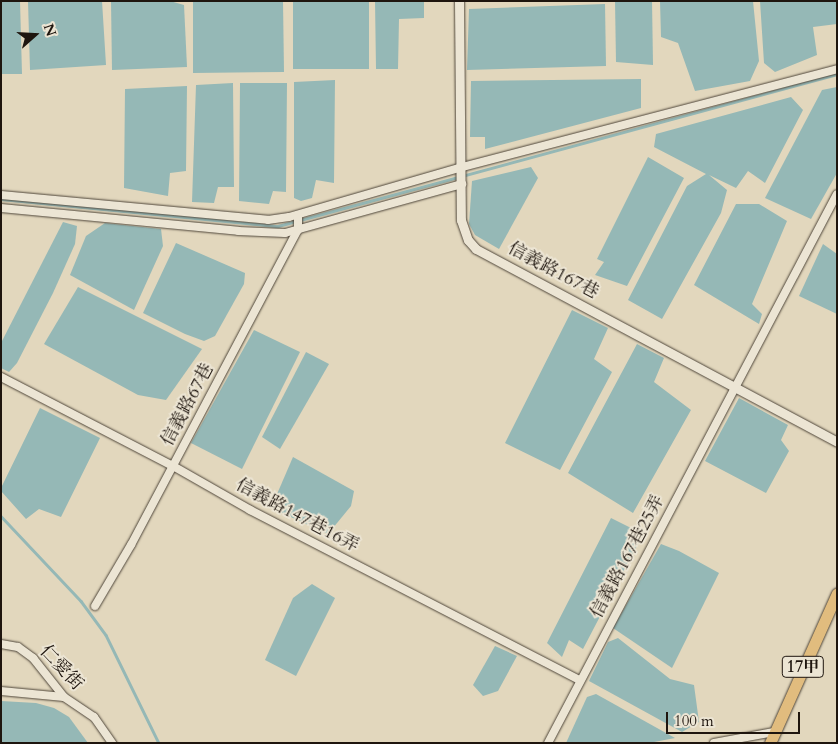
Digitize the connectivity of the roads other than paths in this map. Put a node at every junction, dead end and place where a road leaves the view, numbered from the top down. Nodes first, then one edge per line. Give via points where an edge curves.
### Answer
1 (459, 1) edge
2 (837, 69) edge
3 (462, 168) junction
4 (462, 183) junction
5 (837, 194) edge
6 (1, 195) edge
7 (1, 208) edge
8 (298, 215) junction
9 (298, 230) junction
10 (1, 377) edge
11 (735, 386) junction
12 (837, 442) edge
13 (173, 466) junction
14 (837, 592) edge
15 (95, 606) dead end
16 (1, 644) edge
17 (580, 680) junction
18 (1, 691) edge
19 (64, 697) junction
20 (772, 737) edge
21 (112, 743) edge
22 (548, 743) edge
23 (714, 743) edge

1 - 3 street, 信義路167巷
2 - 3 street
3 - 4 street, 信義路167巷
3 - 8 street
4 - 9 street
4 - 11 street, 信義路167巷 via 461,220 464,233 476,249
5 - 11 street, 信義路167巷25弄
6 - 8 street via 268,220
7 - 9 street via 238,231 285,233
8 - 9 street, 信義路67巷
9 - 13 street, 信義路67巷
10 - 13 street, 信義路147巷16弄
11 - 12 street, 信義路167巷
11 - 17 street, 信義路167巷25弄
13 - 15 street, 信義路67巷
13 - 17 street, 信義路147巷16弄 via 250,510
14 - 20 main road, 17甲
16 - 19 street, 仁愛街 via 18,647 33,658
17 - 22 street, 信義路167巷25弄
18 - 19 street
19 - 21 street, 仁愛街 via 94,717
20 - 23 street

